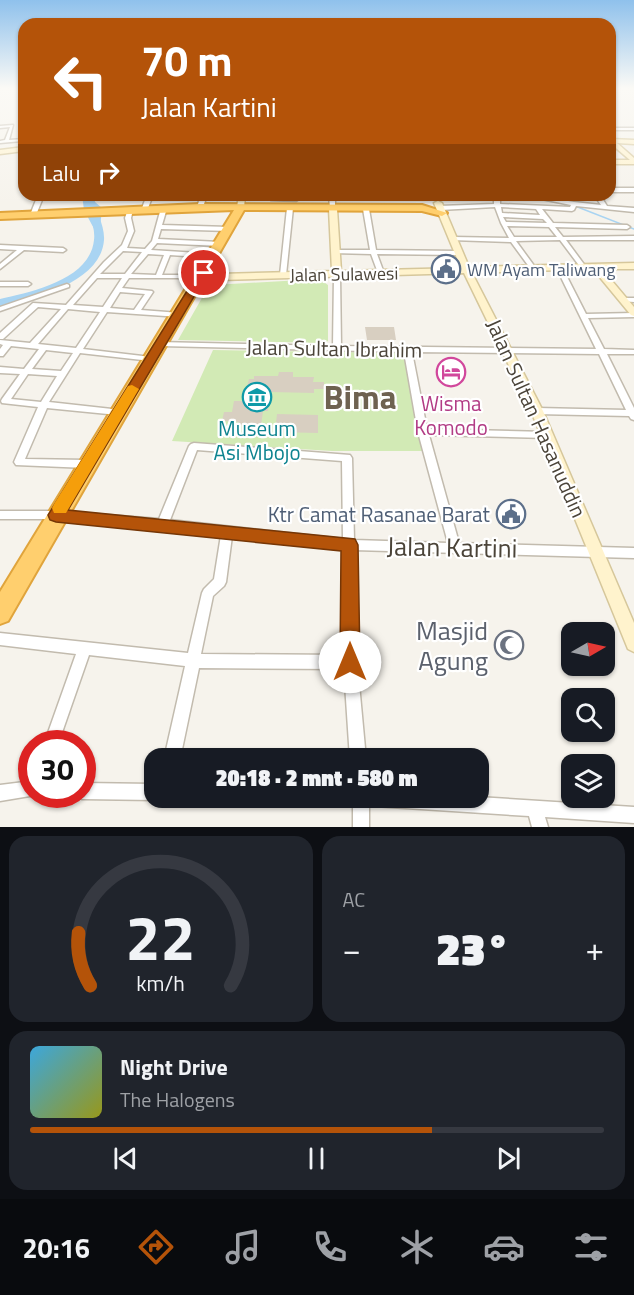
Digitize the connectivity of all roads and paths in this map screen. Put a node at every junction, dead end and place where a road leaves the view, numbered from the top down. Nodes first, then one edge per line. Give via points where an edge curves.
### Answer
1 (12, 128) edge
2 (616, 129) edge
3 (634, 129) edge
4 (10, 134) junction
5 (3, 135) dead end
6 (18, 140) edge
7 (7, 141) junction
8 (616, 141) edge
9 (0, 142) edge
10 (634, 142) edge
11 (616, 145) edge
12 (18, 150) edge
13 (0, 152) edge
14 (634, 161) edge
15 (616, 162) edge
16 (616, 190) edge
17 (634, 190) edge
18 (39, 201) edge
19 (148, 201) edge
20 (202, 201) edge
21 (241, 201) edge
22 (332, 201) edge
23 (498, 201) edge
24 (551, 201) edge
25 (601, 201) edge
26 (439, 205) edge
27 (498, 206) junction
28 (573, 206) junction
29 (200, 207) junction
30 (537, 207) junction
31 (145, 208) junction
32 (164, 208) junction
33 (290, 208) junction
34 (606, 208) junction
35 (333, 209) junction
36 (366, 209) junction
37 (130, 210) junction
38 (634, 210) edge
39 (33, 215) junction
40 (501, 215) junction
41 (1, 217) edge
42 (545, 217) junction
43 (506, 224) junction
44 (552, 226) junction
45 (159, 227) junction
46 (627, 227) dead end
47 (229, 229) junction
48 (634, 238) edge
49 (453, 239) junction
50 (514, 239) junction
51 (562, 239) junction
52 (155, 241) junction
53 (0, 247) edge
54 (23, 248) junction
55 (121, 249) junction
56 (63, 250) dead end
57 (217, 250) junction
58 (146, 251) junction
59 (335, 252) junction
60 (373, 252) junction
61 (168, 253) junction
62 (458, 253) junction
63 (634, 266) edge
64 (0, 267) edge
65 (532, 267) junction
66 (559, 267) junction
67 (583, 267) junction
68 (595, 267) junction
69 (468, 270) junction
70 (381, 273) junction
71 (283, 275) junction
72 (337, 275) junction
73 (96, 276) junction
74 (127, 276) junction
75 (158, 277) junction
76 (201, 277) junction
77 (0, 284) edge
78 (28, 284) dead end
79 (67, 286) dead end
80 (118, 290) junction
81 (623, 300) junction
82 (634, 300) edge
83 (67, 307) junction
84 (0, 309) edge
85 (104, 310) junction
86 (136, 312) junction
87 (634, 314) edge
88 (180, 315) junction
89 (585, 316) junction
90 (0, 337) edge
91 (4, 343) edge
92 (161, 345) junction
93 (32, 346) junction
94 (44, 347) junction
95 (337, 348) junction
96 (508, 349) junction
97 (78, 350) junction
98 (408, 350) junction
99 (603, 350) junction
100 (634, 352) edge
101 (0, 354) edge
102 (151, 359) junction
103 (0, 370) edge
104 (26, 371) junction
105 (63, 374) junction
106 (44, 404) junction
107 (537, 411) junction
108 (118, 412) junction
109 (634, 415) edge
110 (423, 432) junction
111 (547, 435) junction
112 (87, 464) junction
113 (0, 515) edge
114 (56, 515) junction
115 (163, 524) junction
116 (227, 531) junction
117 (349, 545) junction
118 (454, 546) junction
119 (597, 550) junction
120 (634, 553) edge
121 (0, 613) edge
122 (0, 639) edge
123 (634, 643) edge
124 (84, 650) junction
125 (195, 661) junction
126 (350, 662) junction
127 (56, 730) edge
128 (175, 748) edge
129 (357, 748) edge
130 (18, 791) edge
131 (96, 791) edge
132 (0, 792) edge
133 (144, 792) edge
134 (489, 805) edge
135 (361, 808) edge
136 (535, 808) junction
137 (634, 815) edge
138 (361, 827) edge
139 (540, 827) edge

1 - 4 street
2 - 3 street
4 - 5 street
4 - 7 street
6 - 7 street
7 - 9 street
8 - 10 street
11 - 14 street
12 - 13 street
14 - 15 street
16 - 17 street
18 - 39 street
19 - 31 street
20 - 29 street
21 - 29 highway
21 - 33 highway
21 - 47 highway
22 - 35 street
23 - 27 street
24 - 28 street
25 - 34 street
26 - 27 street
26 - 36 highway
26 - 49 street, Jalan Sultan Hasanuddin
27 - 30 street
27 - 40 street
28 - 30 street
28 - 34 street
29 - 32 highway
30 - 42 street
31 - 32 highway
31 - 37 highway
32 - 45 street
33 - 35 highway
33 - 71 street
34 - 38 street
35 - 36 highway
35 - 59 street
36 - 60 street
37 - 39 highway
37 - 55 street via 130,234
39 - 41 highway
40 - 42 street
40 - 43 street
42 - 44 street
43 - 44 street
43 - 50 street
44 - 46 street
44 - 51 street
45 - 47 street
45 - 52 street
47 - 57 highway
48 - 51 street
49 - 50 street
49 - 62 street, Jalan Sultan Hasanuddin
50 - 51 street
50 - 65 street
51 - 67 street
52 - 57 street
52 - 58 street
53 - 54 street
54 - 56 street
54 - 64 street
55 - 58 street
55 - 73 street
57 - 61 street
57 - 76 highway
58 - 61 street
58 - 74 street
59 - 60 street
59 - 72 street
60 - 62 street
60 - 70 street
61 - 75 street
62 - 69 street, Jalan Sultan Hasanuddin
63 - 68 street, Jalan Sulawesi
65 - 66 street, Jalan Sulawesi
65 - 69 street, Jalan Sulawesi
66 - 67 street, Jalan Sulawesi
66 - 89 street
67 - 68 street, Jalan Sulawesi
68 - 81 street
69 - 70 street, Jalan Sulawesi
69 - 96 street, Jalan Sultan Hasanuddin
70 - 72 street, Jalan Sulawesi
71 - 72 street, Jalan Sulawesi
71 - 76 street, Jalan Sulawesi
72 - 95 street
73 - 74 street
73 - 83 street
74 - 75 street
74 - 80 street
75 - 76 street
76 - 88 highway
77 - 78 street
79 - 84 street
80 - 85 street
80 - 86 street via 150,292
81 - 82 street
81 - 87 street
83 - 85 street
83 - 90 street via 36,305
83 - 93 street
85 - 86 street
85 - 97 street
86 - 88 street
87 - 89 street
88 - 92 highway
89 - 99 street
91 - 93 street
91 - 101 street
92 - 95 street, Jalan Sultan Ibrahim
92 - 102 highway
93 - 94 street
94 - 97 street
94 - 104 street
95 - 98 street, Jalan Sultan Ibrahim
96 - 98 street, Jalan Sultan Ibrahim
96 - 99 street, Jalan Sultan Ibrahim
96 - 107 street, Jalan Sultan Hasanuddin
97 - 102 street
97 - 105 street
98 - 110 street
99 - 100 street, Jalan Sultan Ibrahim
99 - 109 street
102 - 108 highway
103 - 104 street
104 - 105 street
104 - 106 street via 5,401
105 - 106 street
106 - 108 street
106 - 112 street via 18,462
107 - 109 street
107 - 111 street, Jalan Sultan Hasanuddin
108 - 112 highway
110 - 111 street
110 - 118 street
111 - 119 street, Jalan Sultan Hasanuddin
112 - 114 highway
113 - 114 street, Jalan Kartini
114 - 115 street, Jalan Kartini
114 - 121 highway
115 - 116 street, Jalan Kartini
115 - 117 street via 194,446 347,458
116 - 117 street, Jalan Kartini
116 - 125 street via 220,582 208,593
117 - 118 street, Jalan Kartini
117 - 126 street
118 - 119 street, Jalan Kartini
119 - 120 street, Jalan Kartini
119 - 123 street, Jalan Sultan Hasanuddin
122 - 124 street
124 - 125 street
124 - 127 street
125 - 126 street
125 - 128 street
126 - 129 street
130 - 132 street
131 - 133 street
134 - 136 street
135 - 138 street
136 - 137 street
136 - 139 street

